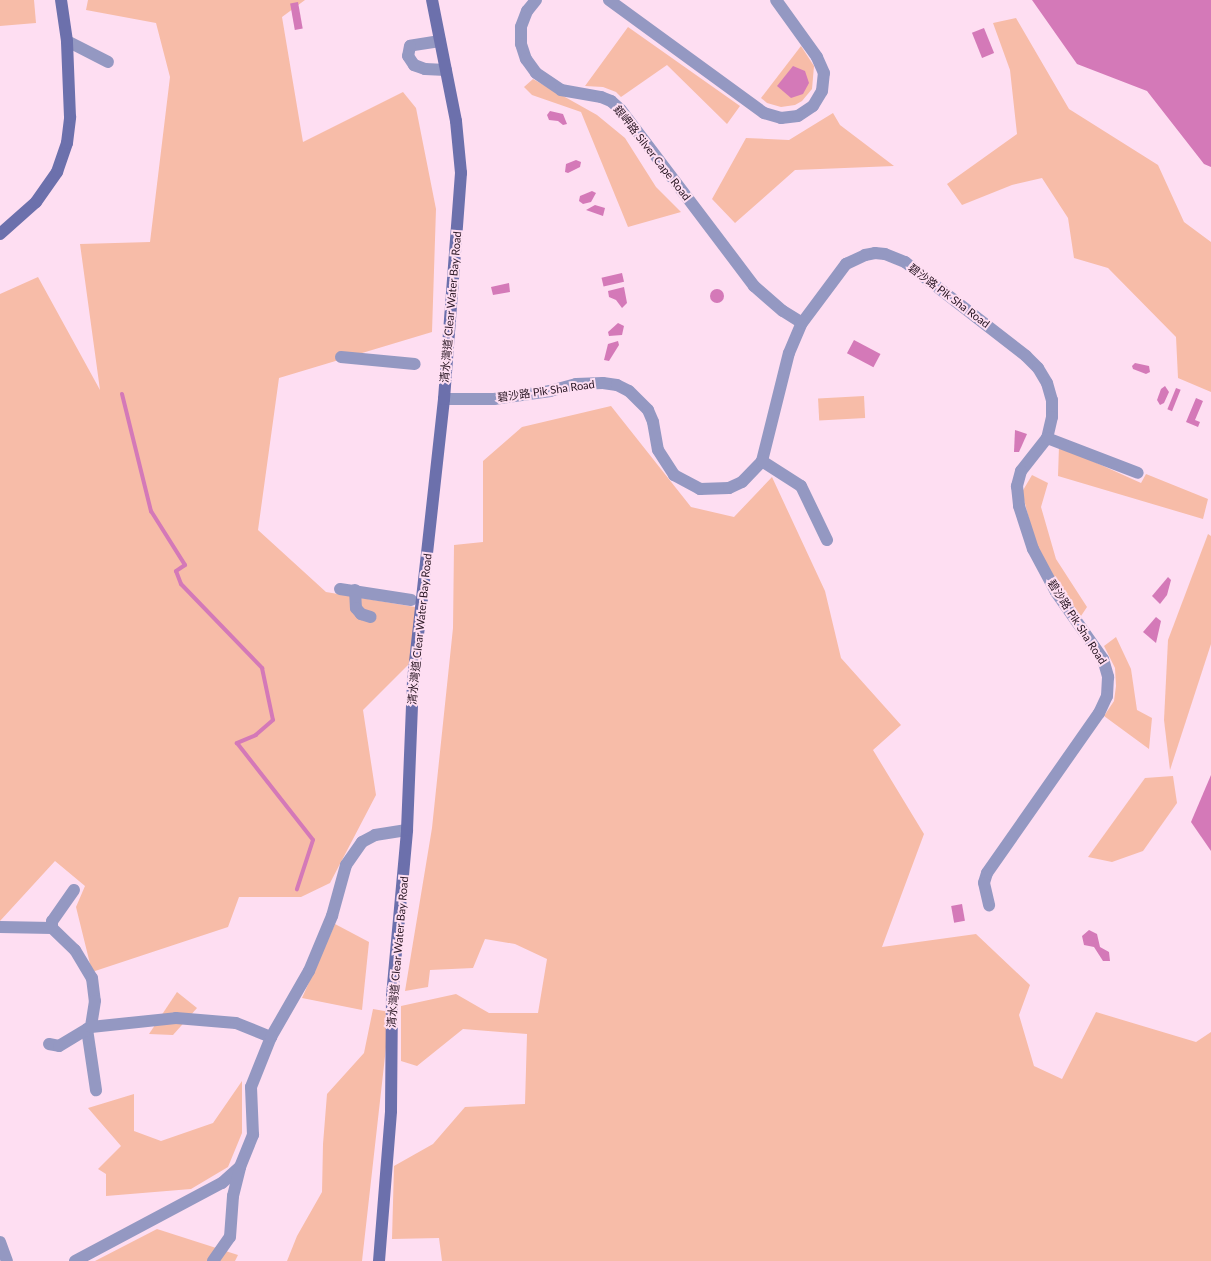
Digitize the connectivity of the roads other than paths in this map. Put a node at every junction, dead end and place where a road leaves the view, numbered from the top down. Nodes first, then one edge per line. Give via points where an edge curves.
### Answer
1 (61, 0) edge
2 (432, 0) edge
3 (536, 0) edge
4 (609, 0) edge
5 (776, 0) edge
6 (67, 41) junction
7 (440, 41) junction
8 (108, 62) dead end
9 (446, 70) junction
10 (0, 234) edge
11 (802, 323) junction
12 (341, 357) dead end
13 (415, 364) dead end
14 (444, 398) junction
15 (1047, 438) junction
16 (762, 461) junction
17 (1138, 473) dead end
18 (827, 540) dead end
19 (340, 589) dead end
20 (355, 590) junction
21 (411, 600) dead end
22 (371, 617) dead end
23 (407, 830) junction
24 (74, 890) dead end
25 (989, 905) dead end
26 (0, 928) edge
27 (52, 928) junction
28 (89, 1028) junction
29 (271, 1037) junction
30 (49, 1044) dead end
31 (96, 1090) dead end
32 (240, 1167) junction
33 (0, 1242) edge
34 (7, 1261) edge
35 (75, 1261) edge
36 (213, 1261) edge
37 (379, 1261) edge

1 - 6 main road
2 - 7 main road, 清水灣道 Clear Water Bay Road
3 - 11 street, 銀岬路 Silver Cape Road via 527,11 521,27 521,44 526,59 536,73 561,90 606,99 621,110 750,281 768,299
4 - 5 street via 764,112 781,118 798,116 813,106 822,91 824,73 817,57
6 - 8 street
6 - 10 main road via 70,117 68,143 57,172 36,202
7 - 9 main road, 清水灣道 Clear Water Bay Road
7 - 9 street via 410,46 408,56 414,65 425,69
9 - 14 main road, 清水灣道 Clear Water Bay Road via 456,121 461,173
11 - 15 street, 碧沙路 Pik Sha Road via 846,264 875,253 896,257 999,334 1038,368 1047,383 1052,400 1051,427
11 - 16 street, 碧沙路 Pik Sha Road via 789,353
12 - 13 street
14 - 16 street, 碧沙路 Pik Sha Road via 517,397 576,384 611,384 629,391 648,410 664,464 686,484 714,491 729,488 742,482
14 - 23 main road, 清水灣道 Clear Water Bay Road via 413,680
15 - 17 street
15 - 25 street, 碧沙路 Pik Sha Road via 1021,471 1017,486 1019,506 1033,549 1056,592 1103,659 1108,677 1107,696 1099,714 986,873 985,894
16 - 18 street via 801,486
19 - 20 street
20 - 21 street
20 - 22 street via 356,608 361,614
23 - 29 street via 375,835 362,842 353,853 346,865 332,916 309,971
23 - 37 main road, 清水灣道 Clear Water Bay Road via 392,996 390,1111
24 - 27 street via 52,921
26 - 27 street
27 - 28 street via 75,950 92,978 95,1001
28 - 29 street via 176,1018 236,1023
28 - 30 street via 59,1046
28 - 31 street
29 - 32 street via 251,1087 253,1135
32 - 35 street via 222,1183
32 - 36 street via 233,1196 230,1237
33 - 34 street

